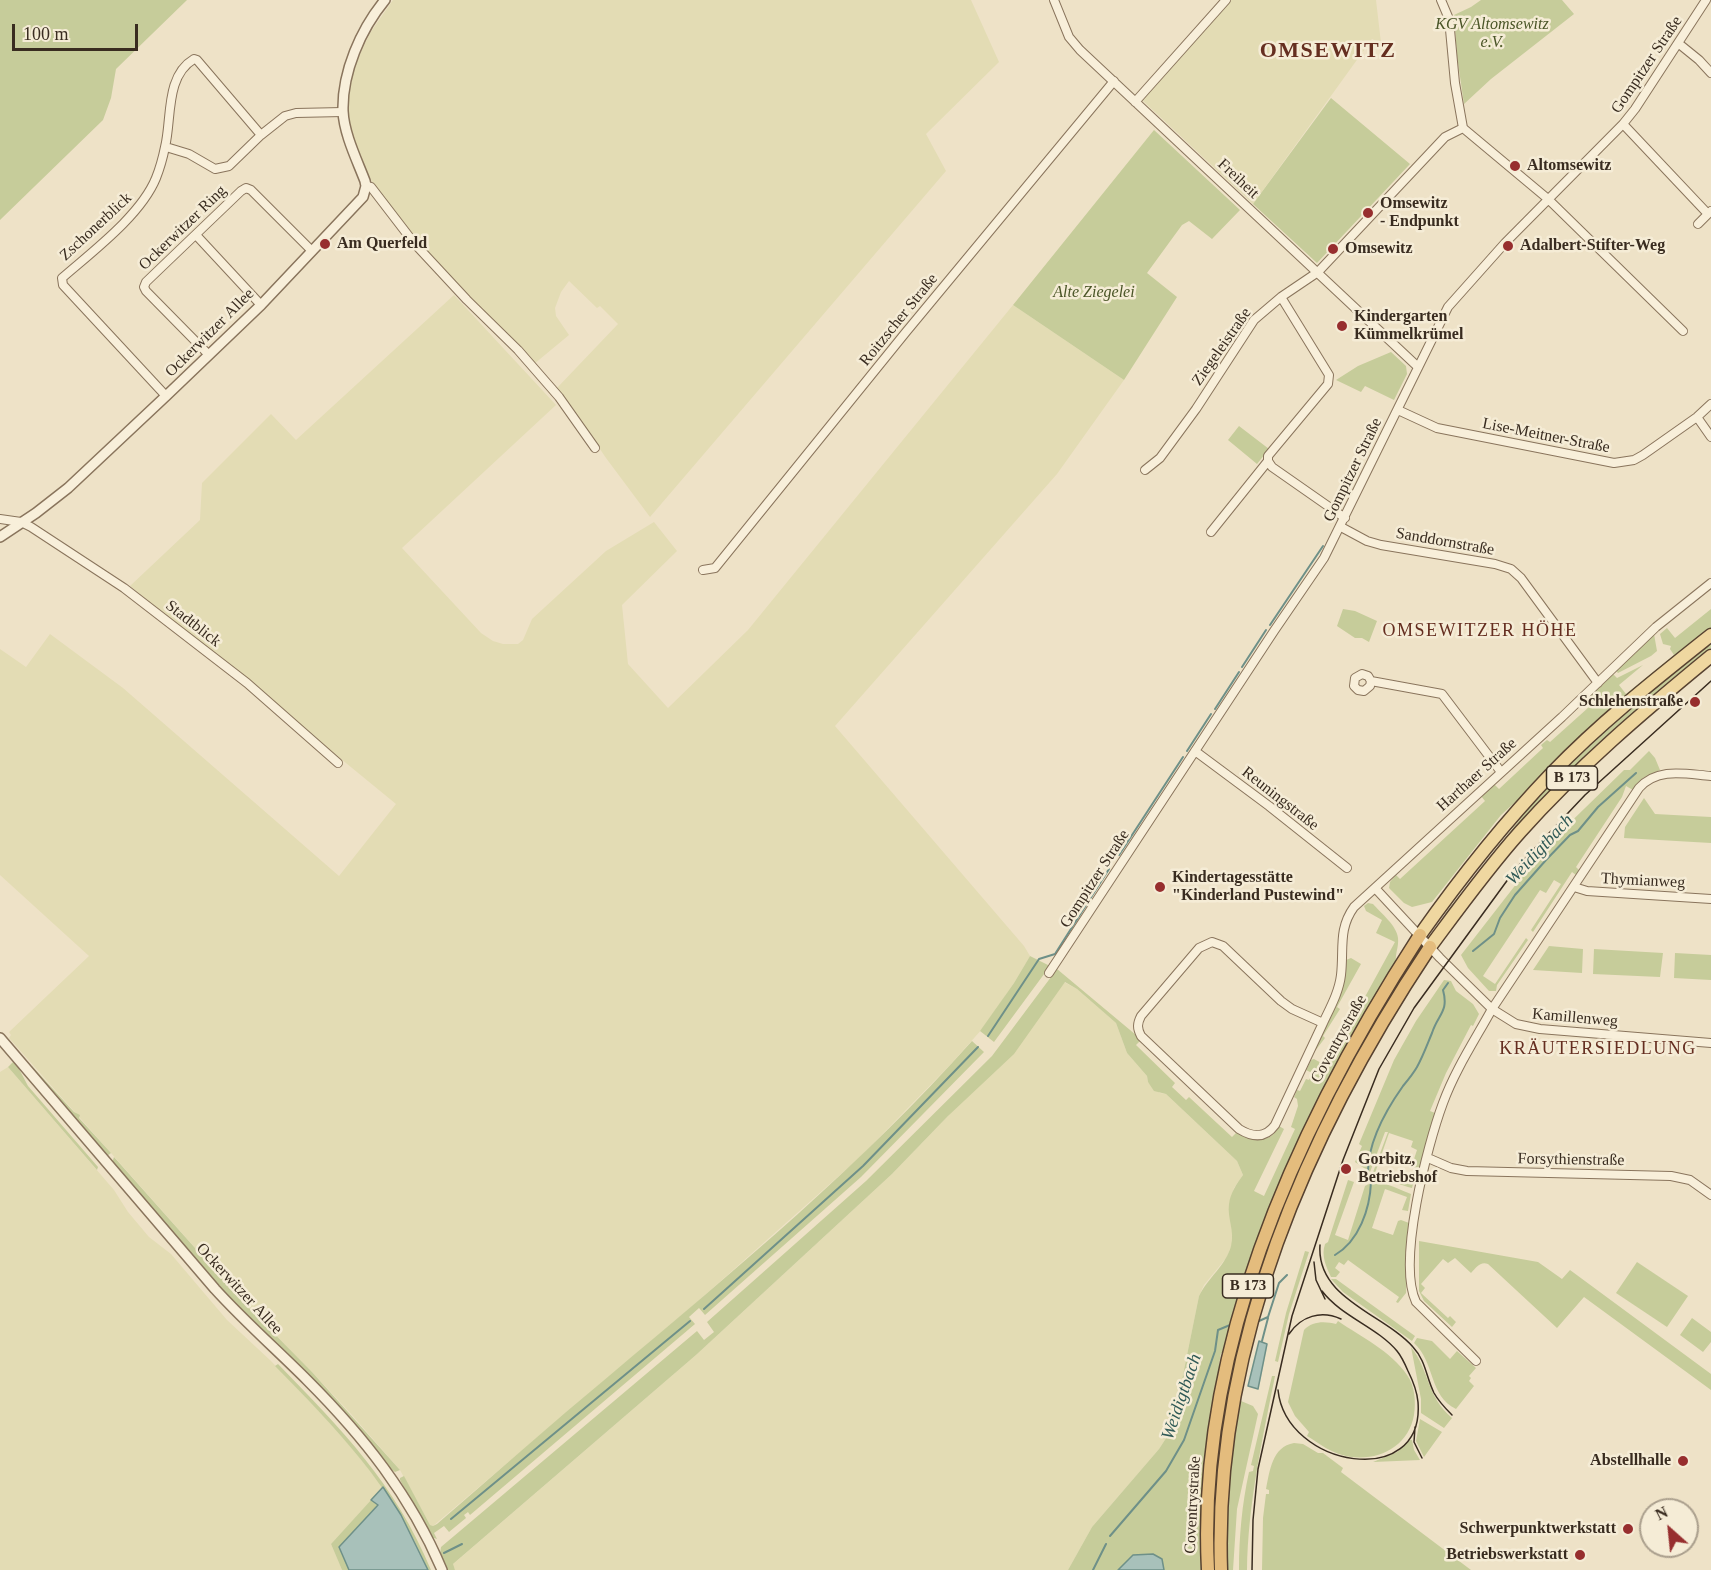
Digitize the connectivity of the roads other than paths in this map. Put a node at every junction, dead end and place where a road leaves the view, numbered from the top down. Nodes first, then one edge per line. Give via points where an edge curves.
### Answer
1 (385, 0) edge
2 (1054, 0) edge
3 (1226, 0) edge
4 (1441, 0) edge
5 (1706, 0) edge
6 (1678, 43) junction
7 (1711, 73) edge
8 (1114, 81) junction
9 (1135, 102) junction
10 (343, 112) junction
11 (1623, 124) junction
12 (1463, 128) junction
13 (261, 135) junction
14 (165, 147) junction
15 (366, 186) junction
16 (1548, 198) junction
17 (1710, 213) edge
18 (1698, 224) dead end
19 (196, 235) junction
20 (312, 251) junction
21 (1318, 272) junction
22 (1281, 297) junction
23 (261, 305) junction
24 (1683, 331) dead end
25 (209, 355) junction
26 (1418, 367) junction
27 (166, 396) junction
28 (1711, 404) edge
29 (1398, 410) junction
30 (1697, 417) junction
31 (1711, 437) edge
32 (595, 448) dead end
33 (1268, 461) junction
34 (1145, 470) dead end
35 (1345, 518) junction
36 (0, 519) edge
37 (21, 522) junction
38 (1341, 527) junction
39 (1211, 532) dead end
40 (0, 537) edge
41 (703, 570) dead end
42 (1711, 583) edge
43 (1711, 635) edge
44 (1711, 656) edge
45 (1371, 681) dead end
46 (1598, 683) junction
47 (1195, 751) junction
48 (338, 763) dead end
49 (1501, 772) junction
50 (1711, 776) edge
51 (1347, 868) dead end
52 (1574, 887) junction
53 (1375, 888) junction
54 (1711, 899) edge
55 (1420, 935) junction
56 (1430, 947) junction
57 (1049, 974) dead end
58 (1492, 1009) junction
59 (1323, 1023) junction
60 (0, 1038) edge
61 (1711, 1043) edge
62 (1428, 1158) junction
63 (1711, 1195) edge
64 (1476, 1361) dead end
65 (442, 1570) edge
66 (1208, 1570) edge
67 (1221, 1570) edge

1 - 10 street via 356,48
2 - 8 street, Freiheit via 1072,42
3 - 9 street
4 - 12 street via 1449,19
5 - 6 street, Gompitzer Straße
6 - 7 street
6 - 11 street, Gompitzer Straße
8 - 9 street, Freiheit
8 - 41 street, Roitzscher Straße via 715,568
9 - 21 street, Freiheit
10 - 13 street via 296,113
10 - 15 street
11 - 16 street, Gompitzer Straße
11 - 17 street
12 - 16 street
12 - 21 street, Ziegeleistraße via 1445,137
13 - 14 street via 229,166 215,169 189,154
13 - 14 street, Zschonerblick via 194,59 181,71 174,86
14 - 27 street, Zschonerblick via 147,198 63,278 63,285
15 - 20 street, Ockerwitzer Allee via 358,204
15 - 32 street via 371,187 414,243 518,350 559,397
16 - 24 street
16 - 26 street, Gompitzer Straße via 1448,307
17 - 18 street
19 - 20 street, Ockerwitzer Ring via 246,189
19 - 23 street
19 - 25 street, Ockerwitzer Ring via 144,286
20 - 23 street, Ockerwitzer Allee
21 - 22 street, Ziegeleistraße
21 - 26 street, Freiheit
22 - 33 street via 1329,375 1328,384
22 - 34 street, Ziegeleistraße via 1254,320 1172,442
23 - 25 street, Ockerwitzer Allee
25 - 27 street, Ockerwitzer Allee
26 - 29 street, Gompitzer Straße
27 - 37 street, Ockerwitzer Allee via 68,488
28 - 30 street, Lise-Meitner-Straße
29 - 30 street, Lise-Meitner-Straße via 1437,428 1614,463 1634,460
29 - 35 street, Gompitzer Straße
30 - 31 street
33 - 35 street
33 - 39 street
35 - 38 street, Gompitzer Straße
36 - 37 street
37 - 40 street, Ockerwitzer Allee
37 - 48 street, Stadtblick via 124,588 247,683
38 - 46 street, Sanddornstraße via 1381,545 1511,569
38 - 47 street, Gompitzer Straße
42 - 46 street, Harthaer Straße via 1656,627
43 - 55 main road, Coventrystraße / B 173 via 1648,685 1554,771 1470,865
44 - 56 main road, Coventrystraße / B 173 via 1612,739 1557,792 1483,876
45 - 49 street via 1444,696
46 - 49 street, Harthaer Straße
47 - 51 street, Reuningstraße
47 - 57 street, Gompitzer Straße
49 - 53 street, Harthaer Straße
50 - 52 street via 1662,774 1647,780
52 - 54 street, Thymianweg
52 - 58 street
53 - 55 street
53 - 59 street, Harthaer Straße via 1347,917 1341,976
55 - 56 street
55 - 66 highway, Coventrystraße / B 173 via 1376,1004 1317,1116 1254,1268 1220,1395 1208,1498
56 - 58 street, Kamillenweg
56 - 67 highway, Coventrystraße / B 173 via 1351,1079 1274,1252 1233,1396 1221,1492
58 - 61 street, Kamillenweg via 1528,1028
58 - 62 street via 1443,1103
59 - 59 street, Harthaer Straße via 1275,1125 1262,1136 1239,1129 1141,1036 1137,1027 1141,1016 1199,948 1212,942 1223,946 1292,1009
60 - 65 street, Ockerwitzer Allee via 215,1289 368,1446 411,1507
62 - 63 street, Forsythienstraße via 1467,1171 1671,1176 1690,1180
62 - 64 street via 1411,1245 1412,1294

